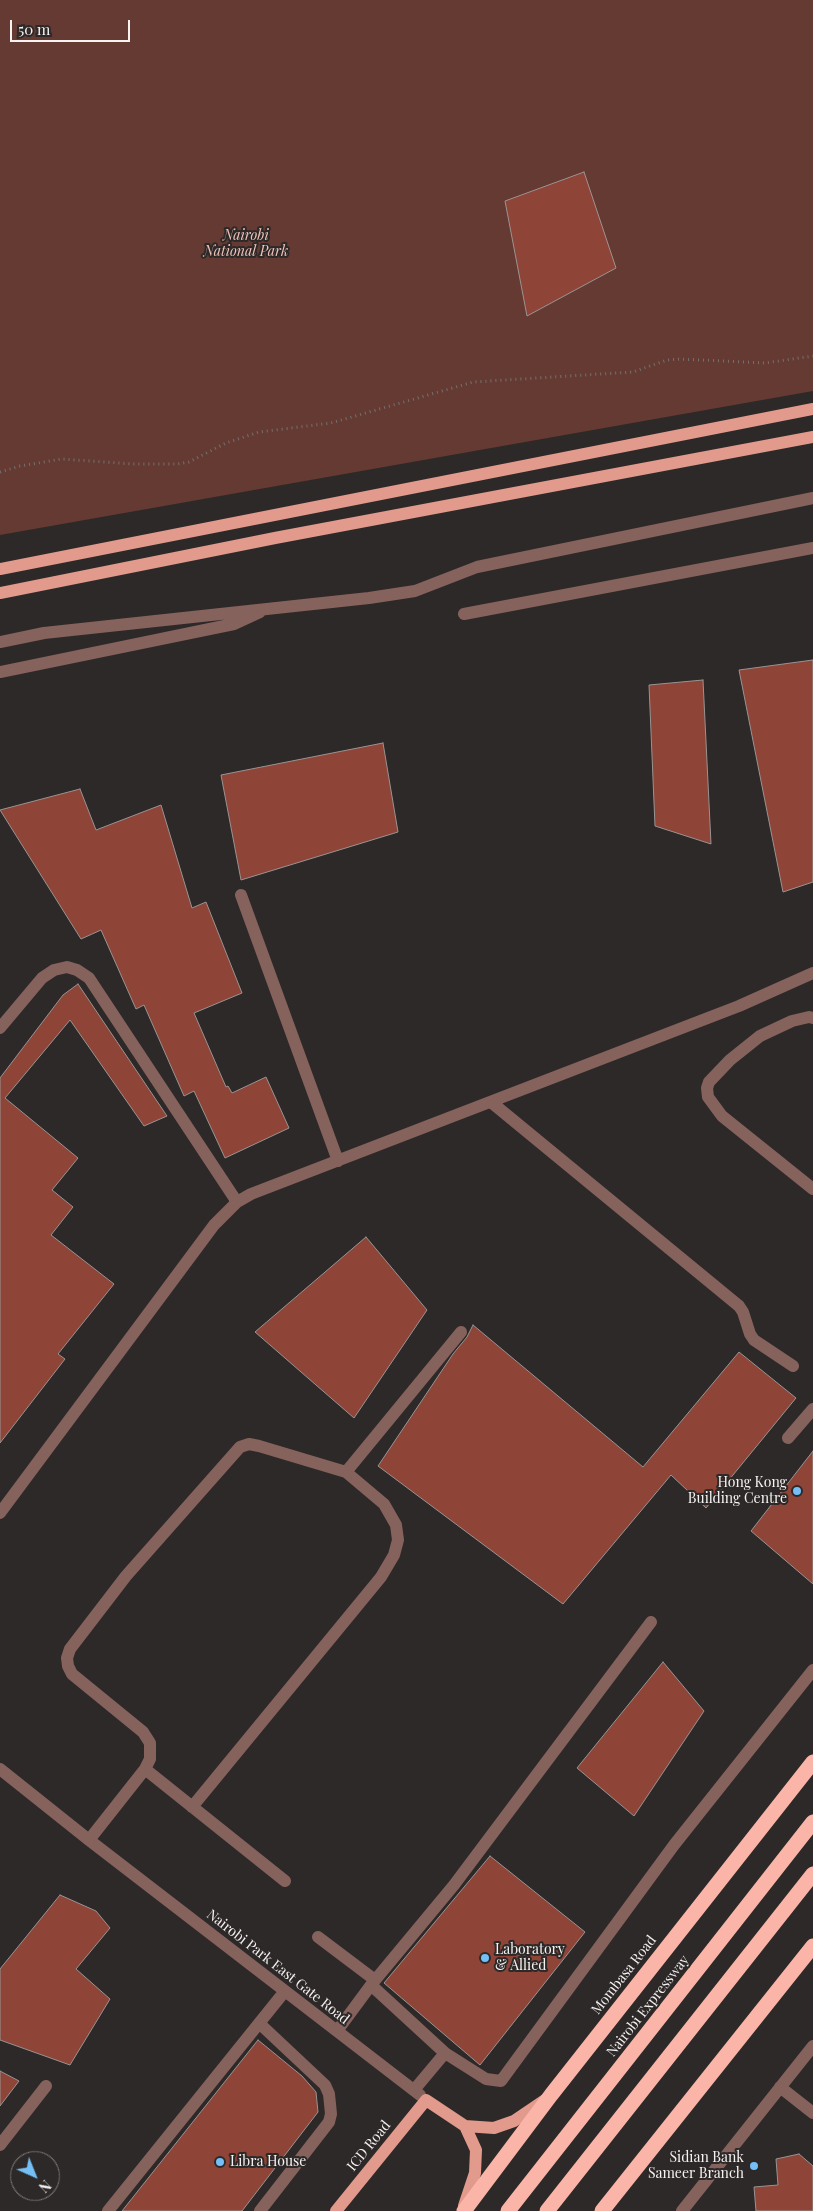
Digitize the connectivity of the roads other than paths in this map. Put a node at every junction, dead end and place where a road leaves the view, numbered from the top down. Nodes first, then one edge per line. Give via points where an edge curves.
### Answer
1 (813, 410) edge
2 (813, 437) edge
3 (813, 498) edge
4 (813, 548) edge
5 (0, 570) edge
6 (0, 593) edge
7 (264, 609) junction
8 (464, 614) dead end
9 (0, 642) edge
10 (0, 672) edge
11 (241, 895) dead end
12 (813, 973) edge
13 (813, 1018) edge
14 (0, 1028) edge
15 (491, 1102) junction
16 (338, 1161) junction
17 (813, 1189) edge
18 (237, 1202) junction
19 (461, 1332) dead end
20 (793, 1366) dead end
21 (813, 1409) edge
22 (788, 1438) dead end
23 (346, 1472) junction
24 (0, 1513) edge
25 (651, 1622) dead end
26 (813, 1670) edge
27 (813, 1762) edge
28 (0, 1768) edge
29 (145, 1769) junction
30 (192, 1807) junction
31 (813, 1822) edge
32 (89, 1840) junction
33 (813, 1874) edge
34 (285, 1881) dead end
35 (318, 1938) dead end
36 (813, 1946) edge
37 (373, 1983) junction
38 (285, 1991) junction
39 (259, 2023) junction
40 (337, 2031) junction
41 (813, 2046) edge
42 (445, 2053) junction
43 (46, 2086) dead end
44 (780, 2087) junction
45 (414, 2090) junction
46 (551, 2095) junction
47 (426, 2100) junction
48 (813, 2113) edge
49 (465, 2126) junction
50 (0, 2145) edge
51 (108, 2211) edge
52 (260, 2211) edge
53 (336, 2211) edge
54 (463, 2211) edge
55 (508, 2211) edge
56 (547, 2211) edge
57 (602, 2211) edge
58 (682, 2211) edge

1 - 5 main road
2 - 6 main road
3 - 7 street via 477,567 415,590
4 - 8 street
7 - 9 street via 44,633
7 - 10 street via 234,624
11 - 16 street
12 - 15 street via 739,1006
13 - 17 street via 792,1021 760,1036 730,1060 707,1088 708,1097 722,1116
14 - 18 street via 42,978 54,970 67,967 89,978
15 - 16 street
15 - 20 street via 739,1306 754,1340
16 - 18 street
18 - 24 street via 214,1225
19 - 23 street
21 - 22 street
23 - 29 street via 259,1446 249,1444 240,1447 126,1576 70,1649 68,1666 72,1674 143,1732 150,1743 150,1759
23 - 30 street via 384,1504 396,1525 398,1540 394,1555 381,1577
25 - 37 street via 454,1885
26 - 42 street via 674,1845 501,2080 486,2079
27 - 46 highway, Mombasa Road
28 - 32 street, Nairobi Park East Gate Road
29 - 30 street
29 - 32 street
30 - 34 street
31 - 55 highway, Nairobi Expressway
32 - 38 street, Nairobi Park East Gate Road
33 - 56 highway
35 - 37 street
36 - 57 highway
37 - 40 street
37 - 42 street
38 - 39 street
38 - 40 street, Nairobi Park East Gate Road
39 - 51 street
39 - 52 street via 325,2085 331,2114 329,2122
40 - 45 street, Nairobi Park East Gate Road
41 - 44 street
42 - 45 street
43 - 50 street
44 - 48 street
44 - 58 street
45 - 47 street, Nairobi Park East Gate Road
46 - 49 main road, Nairobi Park East Gate Road via 514,2121 494,2128
46 - 54 highway, Mombasa Road
47 - 49 main road, Nairobi Park East Gate Road
47 - 53 main road, ICD Road
49 - 54 main road via 476,2150 474,2173

